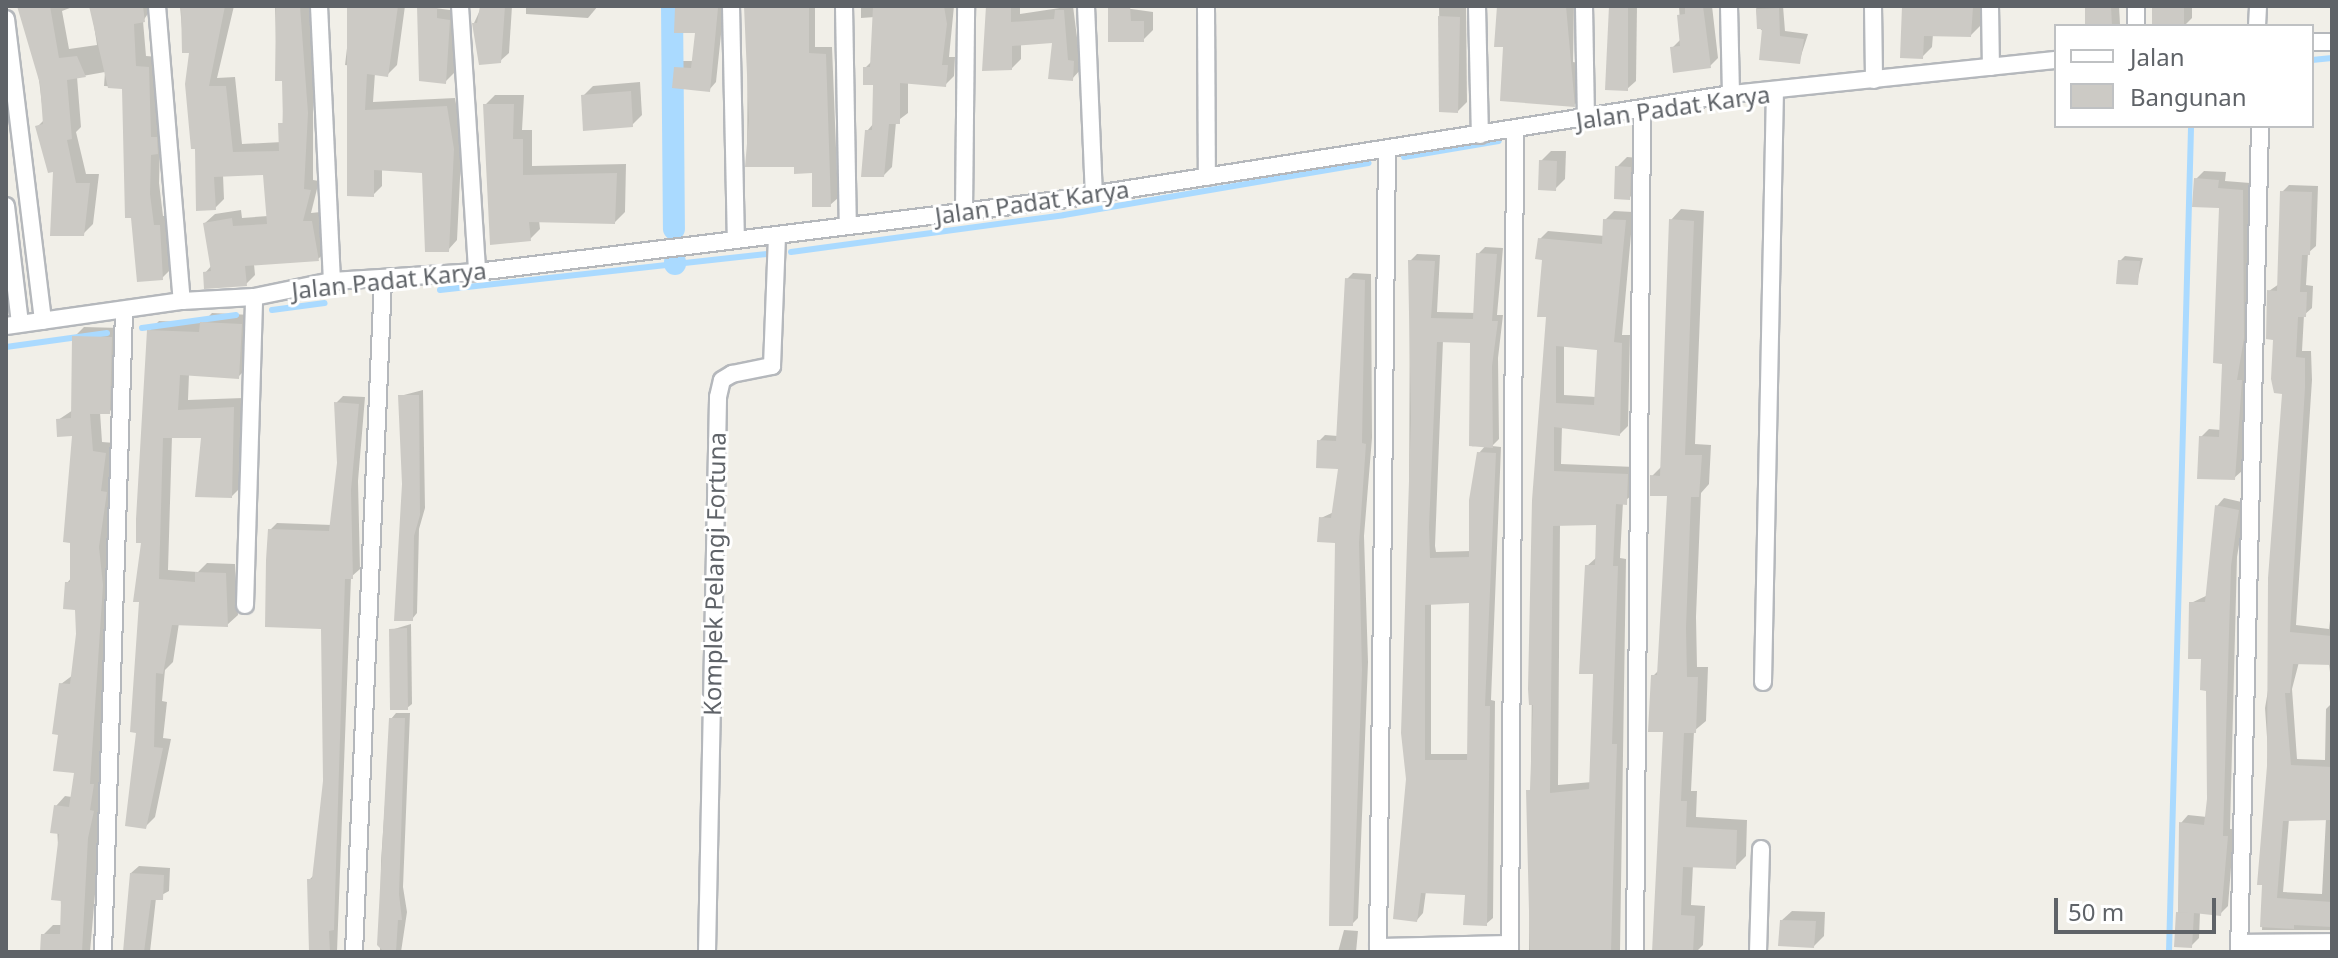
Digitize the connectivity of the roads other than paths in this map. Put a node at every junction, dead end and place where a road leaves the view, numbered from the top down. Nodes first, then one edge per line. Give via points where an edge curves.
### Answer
1 (157, 6) edge
2 (319, 6) edge
3 (460, 6) edge
4 (731, 6) edge
5 (844, 6) edge
6 (966, 6) edge
7 (1086, 6) edge
8 (1206, 6) edge
9 (1477, 6) edge
10 (1584, 6) edge
11 (1729, 6) edge
12 (1873, 6) edge
13 (1990, 6) edge
14 (6, 19) edge
15 (2054, 60) edge
16 (1991, 67) junction
17 (1874, 80) junction
18 (1775, 91) junction
19 (1731, 94) junction
20 (1642, 111) junction
21 (1586, 119) junction
22 (2260, 128) edge
23 (1515, 131) junction
24 (1480, 135) junction
25 (1387, 150) junction
26 (1207, 177) junction
27 (1094, 194) junction
28 (6, 206) edge
29 (964, 211) junction
30 (848, 226) junction
31 (777, 235) junction
32 (736, 239) junction
33 (477, 272) junction
34 (383, 280) junction
35 (332, 281) junction
36 (254, 297) junction
37 (182, 301) junction
38 (124, 312) junction
39 (43, 321) junction
40 (13, 324) edge
41 (245, 605) dead end
42 (1763, 682) dead end
43 (1761, 849) dead end
44 (2332, 942) edge
45 (1510, 948) edge
46 (2240, 948) edge
47 (1378, 950) edge
48 (103, 952) edge
49 (354, 952) edge
50 (707, 952) edge
51 (1635, 952) edge
52 (1758, 952) edge

1 - 37 street
2 - 35 street
3 - 33 street
4 - 32 street
5 - 30 street
6 - 29 street
7 - 27 street
8 - 26 street
9 - 24 street
10 - 21 street
11 - 19 street
12 - 17 street
13 - 16 street
14 - 39 street
15 - 16 street, Jalan Padat Karya
16 - 17 street, Jalan Padat Karya
17 - 18 street, Jalan Padat Karya
18 - 19 street, Jalan Padat Karya
18 - 42 street
19 - 20 street, Jalan Padat Karya
20 - 21 street, Jalan Padat Karya
20 - 51 street
21 - 23 street, Jalan Padat Karya
22 - 46 street
23 - 24 street, Jalan Padat Karya
23 - 45 street
24 - 25 street, Jalan Padat Karya
25 - 26 street, Jalan Padat Karya
25 - 47 street
26 - 27 street, Jalan Padat Karya
27 - 29 street, Jalan Padat Karya
28 - 40 street
29 - 30 street, Jalan Padat Karya
30 - 31 street, Jalan Padat Karya
31 - 32 street, Jalan Padat Karya
31 - 50 street, Komplek Pelangi Fortuna via 772,366 732,374 722,380 718,397
32 - 33 street, Jalan Padat Karya
33 - 34 street, Jalan Padat Karya
34 - 35 street, Jalan Padat Karya
34 - 49 street
35 - 36 street, Jalan Padat Karya
36 - 37 street, Jalan Padat Karya
36 - 41 street
37 - 38 street, Jalan Padat Karya
38 - 39 street, Jalan Padat Karya
38 - 48 street
39 - 40 street, Jalan Padat Karya
43 - 52 street
44 - 46 street
45 - 47 street

